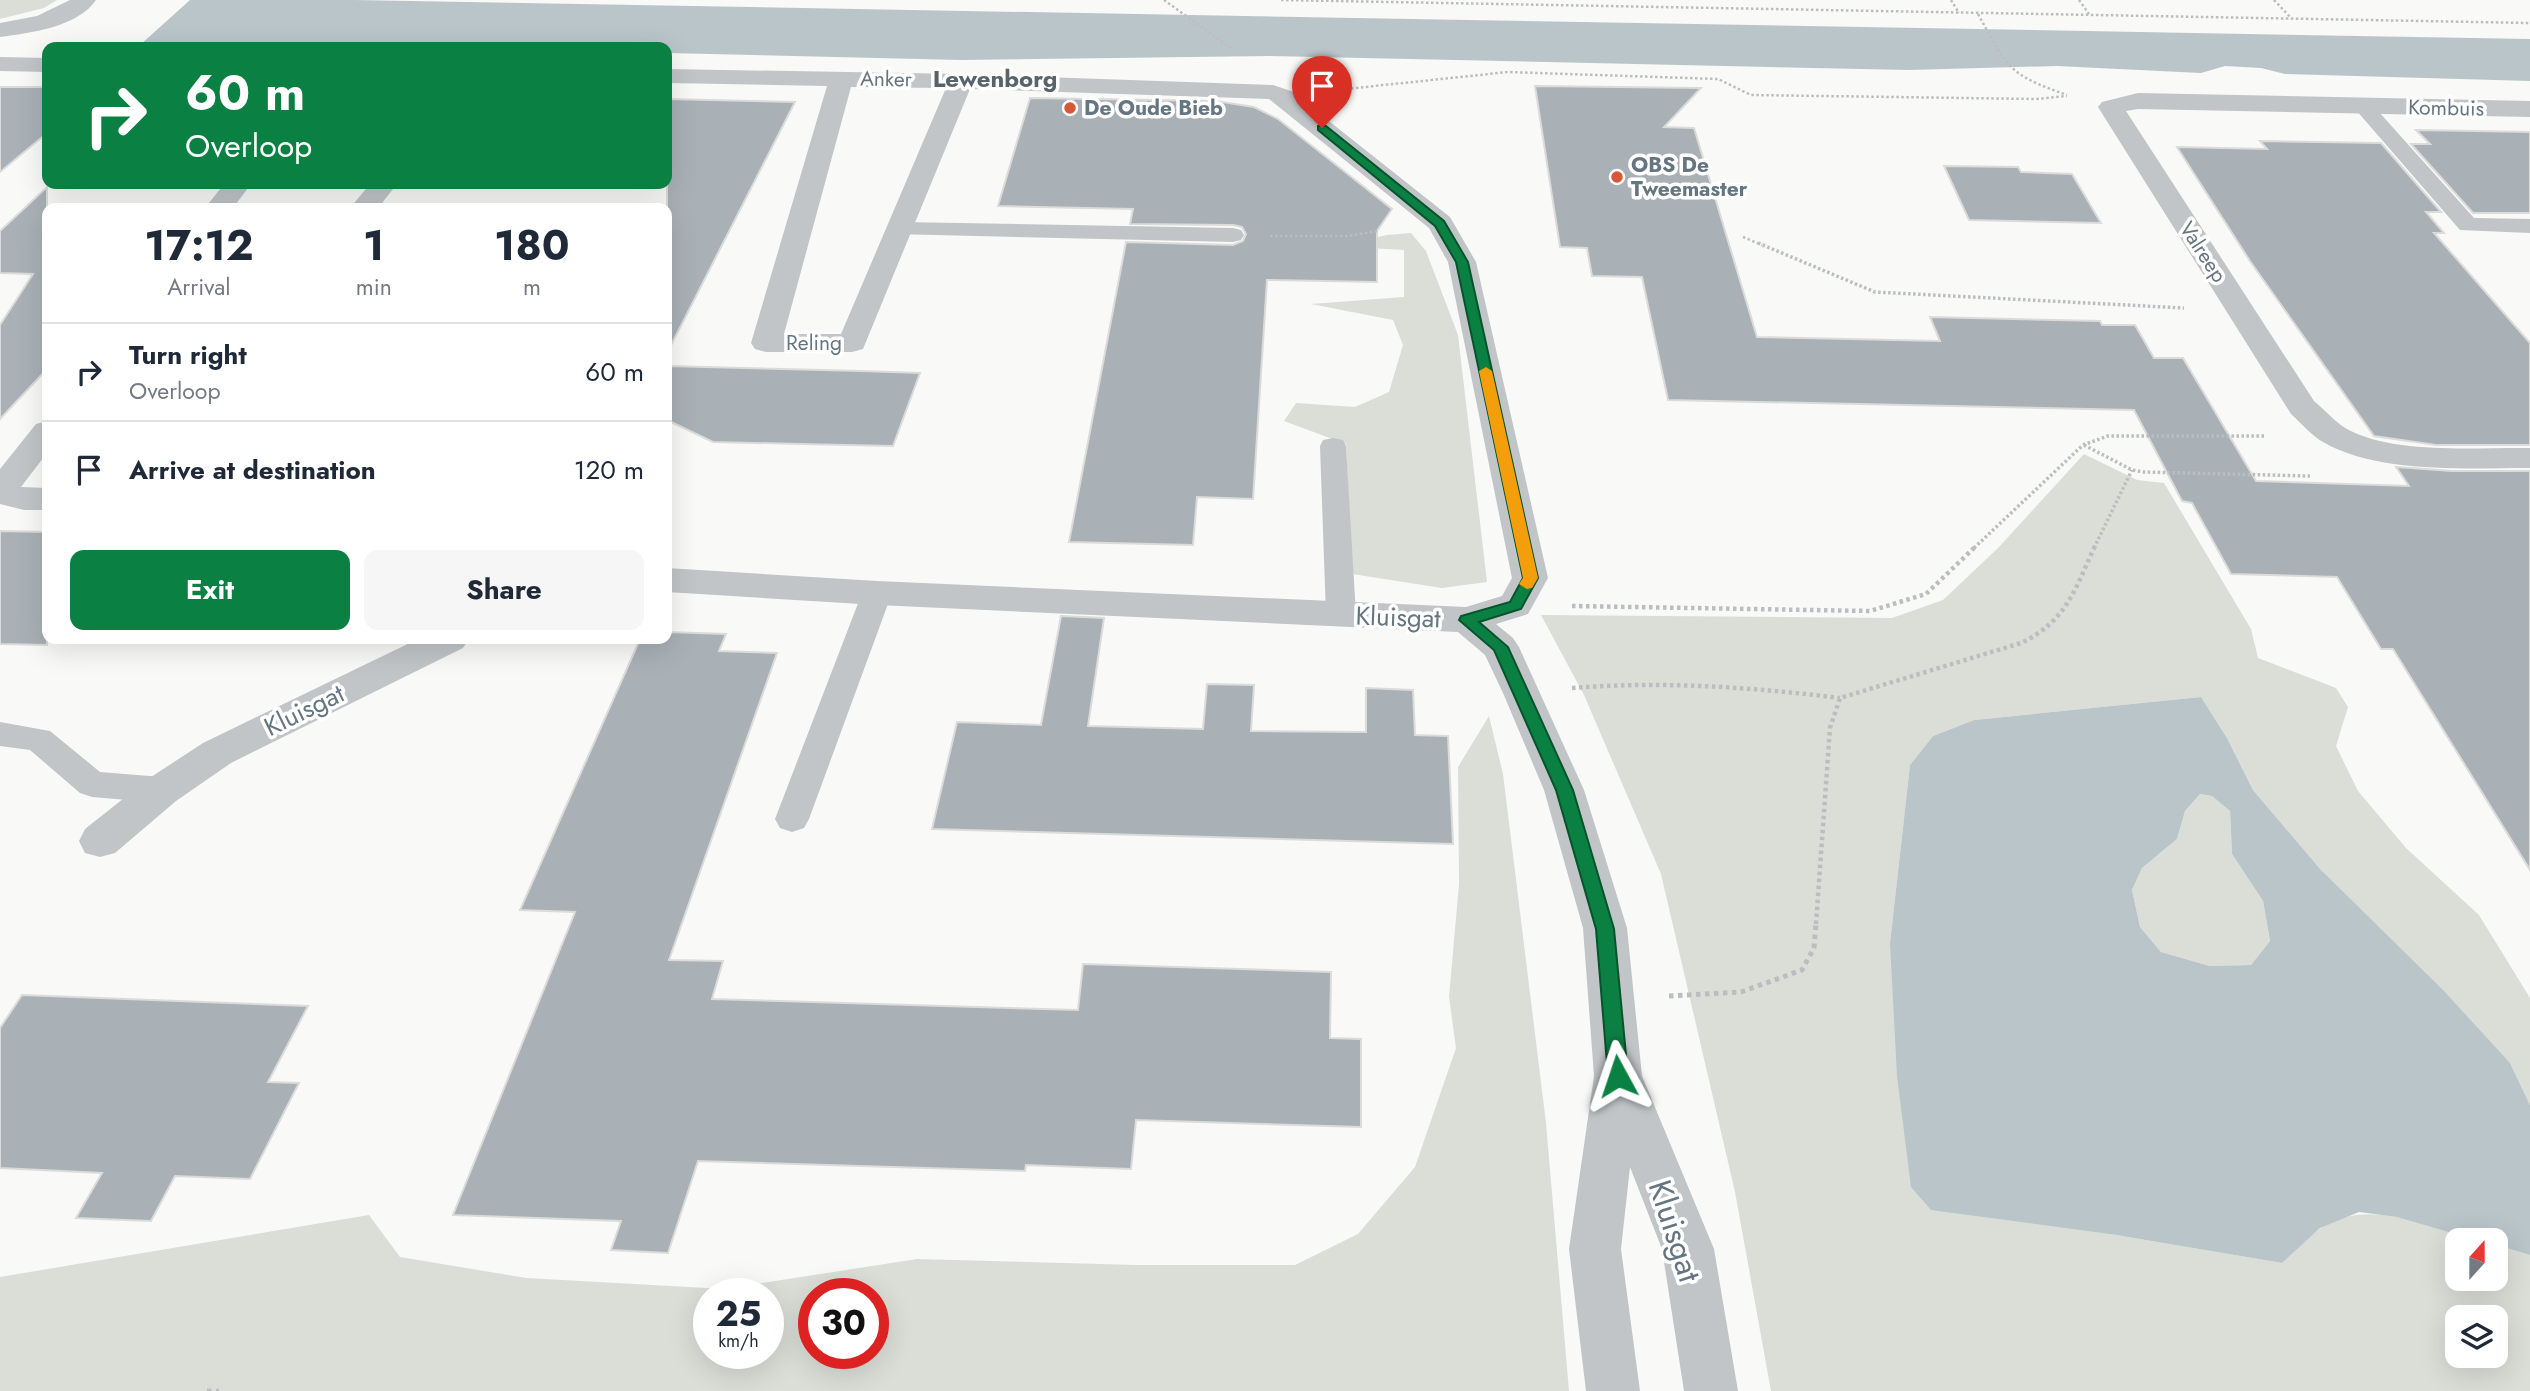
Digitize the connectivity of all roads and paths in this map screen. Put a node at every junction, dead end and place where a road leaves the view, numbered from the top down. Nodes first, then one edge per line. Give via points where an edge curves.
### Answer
1 (85, 0) edge
2 (1164, 0) edge
3 (1281, 0) edge
4 (1614, 0) edge
5 (1951, 0) edge
6 (2079, 0) edge
7 (2274, 0) edge
8 (1615, 6) junction
9 (1959, 13) junction
10 (1977, 13) junction
11 (2090, 15) junction
12 (2292, 19) junction
13 (2530, 23) edge
14 (0, 30) edge
15 (1240, 55) dead end
16 (0, 64) edge
17 (42, 65) edge
18 (672, 76) edge
19 (841, 79) junction
20 (961, 80) junction
21 (1278, 94) junction
22 (2363, 106) junction
23 (2530, 109) edge
24 (234, 189) edge
25 (380, 189) edge
26 (223, 203) edge
27 (369, 203) edge
28 (1440, 223) junction
29 (2530, 226) edge
30 (901, 229) junction
31 (1233, 235) joint
32 (1742, 237) dead end
33 (2241, 311) junction
34 (2336, 437) junction
35 (42, 438) edge
36 (2084, 444) junction
37 (1333, 446) dead end
38 (2530, 458) edge
39 (2132, 470) junction
40 (2321, 476) dead end
41 (0, 493) edge
42 (42, 499) edge
43 (672, 580) edge
44 (877, 593) junction
45 (1516, 605) junction
46 (1342, 615) junction
47 (1466, 620) junction
48 (440, 644) edge
49 (1522, 693) junction
50 (1840, 698) junction
51 (0, 734) edge
52 (162, 790) junction
53 (792, 819) dead end
54 (100, 841) dead end
55 (1612, 1000) junction
56 (1618, 1076) junction
57 (206, 1391) edge
58 (219, 1391) edge
59 (1613, 1391) edge
60 (1711, 1391) edge

1 - 14 street via 45,21
2 - 15 path
3 - 8 path
4 - 8 path
5 - 9 path
6 - 11 path
7 - 12 path
8 - 9 path
9 - 10 path
10 - 11 path
10 - 21 path via 2007,66 2029,82 2069,96 1751,95 1718,79 1507,72
11 - 12 path
12 - 13 path
16 - 17 street
18 - 19 street, Anker
19 - 20 street, Anker
19 - 30 street, Reling via 766,343 852,342
20 - 21 street, Anker
20 - 30 street, Reling
21 - 28 street
22 - 23 street, Kombuis
22 - 29 lane via 2468,225
22 - 33 street, Valreep via 2138,101 2111,107
24 - 26 street
25 - 27 street
28 - 31 path via 1348,236
28 - 45 street via 1462,262 1530,578
30 - 31 lane
32 - 33 path via 1875,292
33 - 34 street, Valreep via 2302,407
34 - 36 path via 2108,436
34 - 38 street, Valreep via 2365,447 2423,456
35 - 41 street
36 - 39 path
36 - 45 path via 1926,594 1871,611
37 - 46 lane, Kluisgat
39 - 40 path
39 - 50 path via 2064,611 2040,634
41 - 42 street
43 - 44 street, Kluisgat
44 - 46 street, Kluisgat
44 - 53 lane
45 - 47 street
46 - 47 street, Kluisgat
47 - 49 street, Kluisgat via 1500,647
48 - 52 street, Kluisgat via 217,753
49 - 50 path via 1671,685
49 - 55 street, Kluisgat via 1564,790 1601,916
50 - 55 path via 1830,728 1814,948 1802,970 1741,992
51 - 52 lane via 39,738 92,785
52 - 54 street, Kluisgat
55 - 56 street, Kluisgat
56 - 59 street, Kluisgat via 1595,1249
56 - 60 street, Kluisgat via 1688,1249
57 - 58 path

